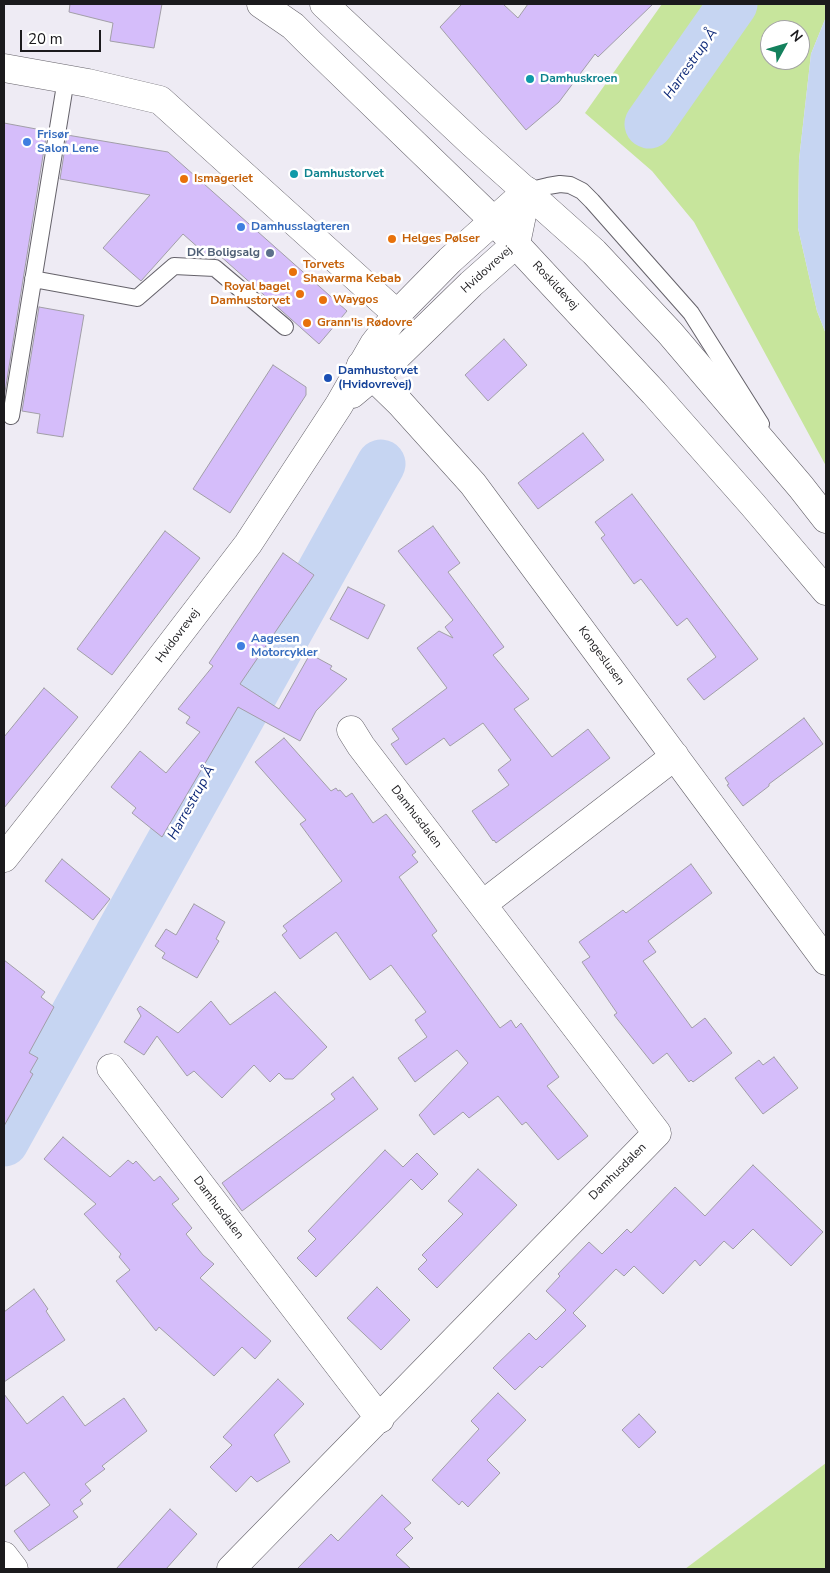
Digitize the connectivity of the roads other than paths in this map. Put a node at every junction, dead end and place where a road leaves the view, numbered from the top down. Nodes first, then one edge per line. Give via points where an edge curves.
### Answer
1 (261, 4) edge
2 (324, 4) edge
3 (4, 68) edge
4 (77, 81) junction
5 (527, 191) junction
6 (493, 220) junction
7 (516, 244) junction
8 (33, 279) junction
9 (397, 314) junction
10 (285, 327) dead end
11 (367, 370) junction
12 (10, 416) dead end
13 (801, 487) junction
14 (826, 519) edge
15 (826, 591) edge
16 (351, 730) dead end
17 (675, 756) junction
18 (4, 858) edge
19 (483, 904) junction
20 (826, 961) edge
21 (111, 1068) dead end
22 (380, 1419) junction
23 (4, 1556) edge
24 (14, 1569) edge
25 (231, 1569) edge

1 - 6 street, Roskildevej via 292,26
2 - 5 street
3 - 4 street
4 - 8 lane
4 - 9 street via 160,100
5 - 6 street, Hvidovrevej
5 - 7 street, Hvidovrevej
5 - 13 street via 594,252 670,333
5 - 13 lane via 570,185 592,201 691,313
6 - 7 street, Roskildevej
6 - 9 street, Hvidovrevej
7 - 11 street, Hvidovrevej via 394,359
7 - 15 street, Roskildevej via 661,400
8 - 10 lane via 137,298 174,266 215,268
8 - 12 lane
9 - 11 street, Hvidovrevej via 374,344
11 - 17 street, Kongeslusen via 473,484
11 - 18 street, Hvidovrevej via 339,405 248,544
13 - 14 street
16 - 19 street, Damhusdalen
17 - 19 street
17 - 20 street, Kongeslusen
19 - 22 street, Damhusdalen via 657,1134
21 - 22 street, Damhusdalen
22 - 25 street, Damhusdalen
23 - 24 street

